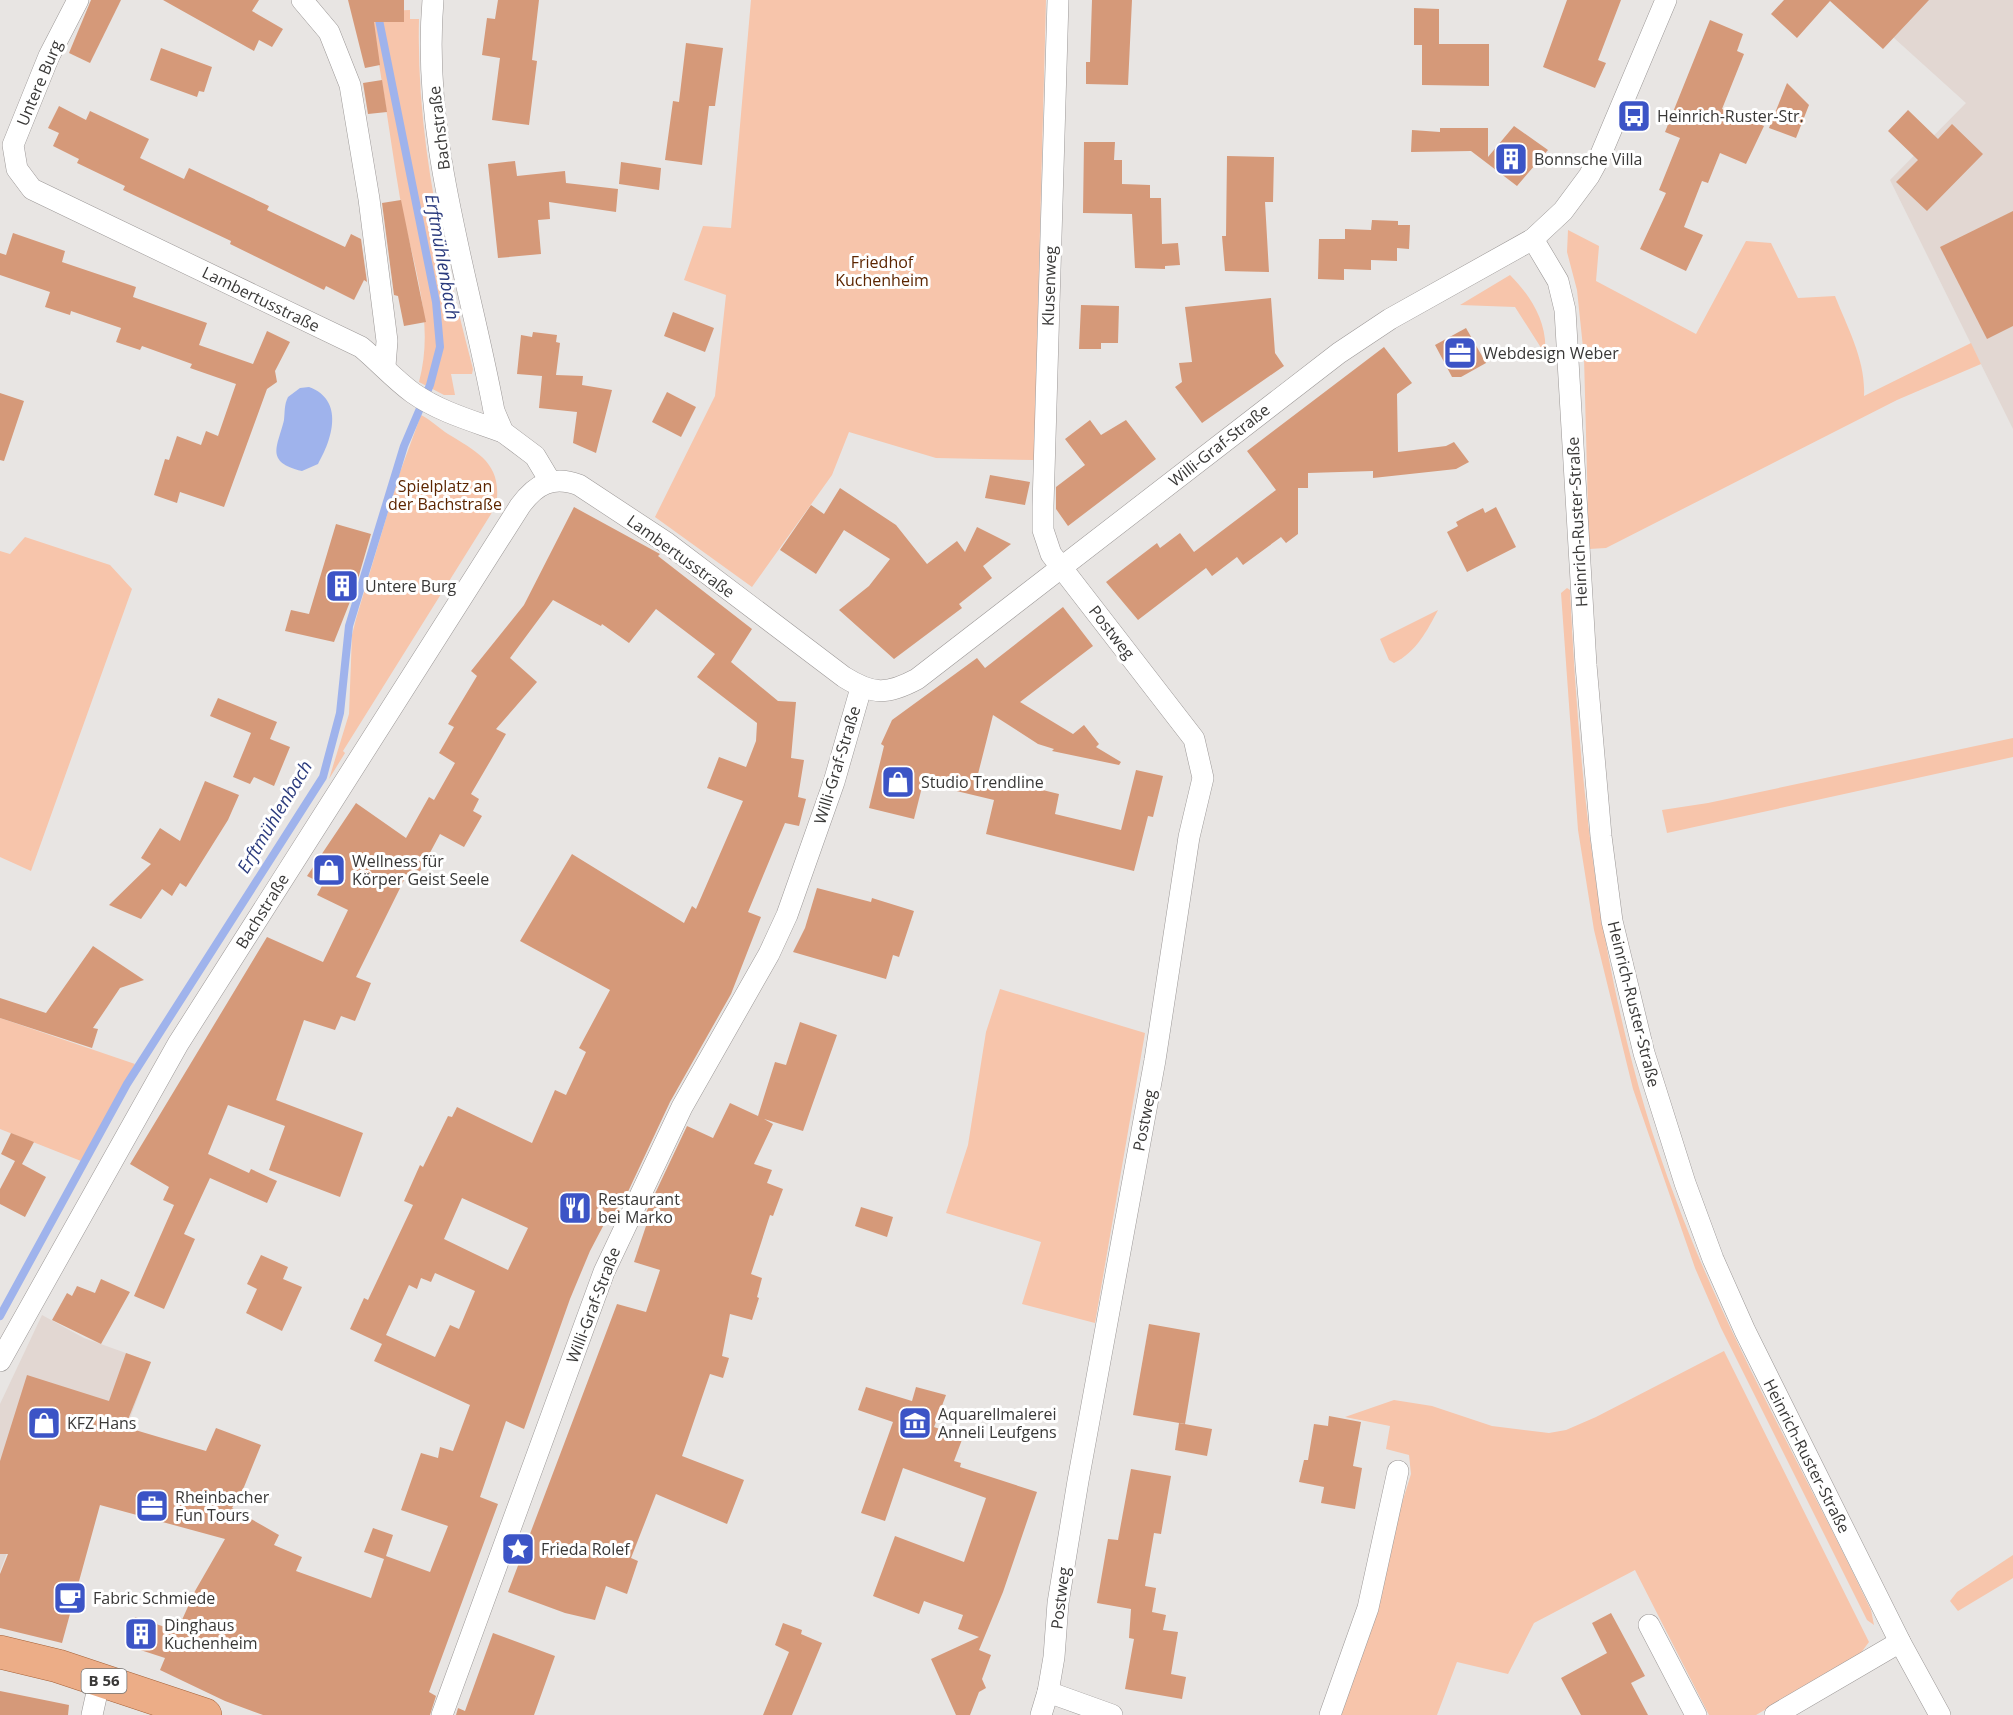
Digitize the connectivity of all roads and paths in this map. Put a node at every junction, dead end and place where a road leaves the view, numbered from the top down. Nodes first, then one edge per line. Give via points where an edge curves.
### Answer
1 (78, 0) edge
2 (302, 0) edge
3 (433, 0) edge
4 (1058, 0) edge
5 (1666, 0) edge
6 (17, 169) joint
7 (1533, 239) junction
8 (385, 366) junction
9 (503, 432) junction
10 (550, 481) junction
11 (1061, 567) junction
12 (861, 688) junction
13 (0, 1361) edge
14 (1398, 1471) dead end
15 (1649, 1625) dead end
16 (1900, 1642) junction
17 (0, 1652) edge
18 (100, 1679) junction
19 (1048, 1692) junction
20 (92, 1715) edge
21 (205, 1715) edge
22 (442, 1715) edge
23 (1041, 1715) edge
24 (1112, 1715) edge
25 (1330, 1715) edge
26 (1696, 1715) edge
27 (1775, 1715) edge
28 (1940, 1715) edge

1 - 6 street, Untere Burg via 49,56 14,145
2 - 8 street via 328,32 350,85 387,341
3 - 9 street, Bachstraße via 432,55 438,132 461,265 494,411
4 - 11 street, Klusenweg via 1043,530 1045,543
5 - 7 street, Willi-Graf-Straße via 1589,176 1563,211
6 - 8 street, Lambertusstraße via 32,189 361,347
7 - 11 street, Willi-Graf-Straße via 1390,319 1339,353
7 - 16 street, Heinrich-Ruster-Straße via 1558,281 1565,310 1584,642 1601,836 1612,921 1644,1053 1684,1183 1713,1259
8 - 9 street, Lambertusstraße via 422,399
9 - 10 street, Lambertusstraße via 535,456
10 - 12 street, Lambertusstraße via 569,481 590,492 667,543
10 - 13 street, Bachstraße via 534,489 520,506 178,1044
11 - 12 street, Willi-Graf-Straße via 917,679 891,690
11 - 19 street, Postweg via 1194,739 1203,778 1189,837 1155,1060 1078,1481
12 - 22 street, Willi-Graf-Straße via 834,782 787,915 682,1107 604,1272
14 - 25 street via 1368,1608
15 - 26 street
16 - 27 street
16 - 28 street, Heinrich-Ruster-Straße
17 - 18 main road, B 56
18 - 20 street
18 - 21 main road, B 56
19 - 23 street, Postweg
19 - 24 street

